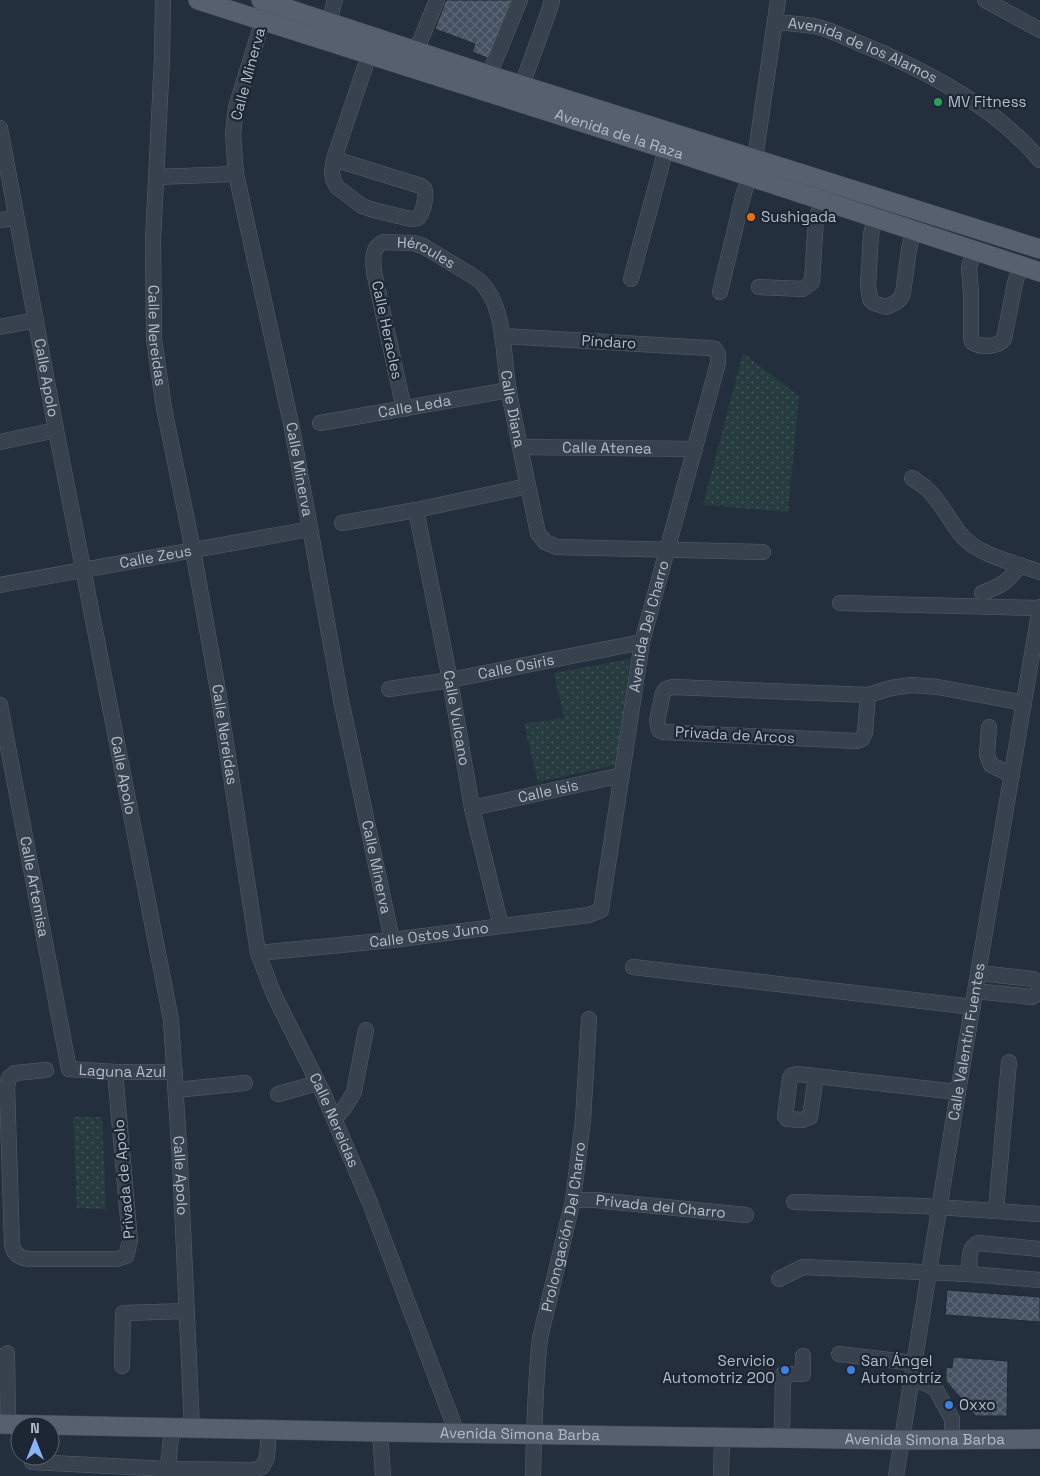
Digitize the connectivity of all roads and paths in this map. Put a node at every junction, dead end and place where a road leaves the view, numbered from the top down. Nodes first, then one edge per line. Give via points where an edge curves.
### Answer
1 (163, 0) edge
2 (198, 0) edge
3 (335, 0) edge
4 (437, 0) edge
5 (520, 0) edge
6 (552, 0) edge
7 (778, 0) edge
8 (985, 0) edge
9 (264, 1) edge
10 (262, 21) junction
11 (329, 22) junction
12 (776, 22) junction
13 (1036, 25) edge
14 (416, 51) junction
15 (368, 55) junction
16 (489, 75) junction
17 (522, 85) junction
18 (0, 128) edge
19 (666, 149) junction
20 (334, 159) junction
21 (1040, 160) edge
22 (752, 168) junction
23 (236, 174) junction
24 (156, 177) junction
25 (823, 201) junction
26 (16, 218) junction
27 (876, 218) junction
28 (0, 220) edge
29 (914, 230) junction
30 (1040, 249) edge
31 (375, 250) joint
32 (974, 250) junction
33 (1021, 266) junction
34 (1040, 272) edge
35 (476, 278) joint
36 (631, 278) dead end
37 (759, 287) dead end
38 (720, 292) dead end
39 (36, 320) junction
40 (0, 327) edge
41 (502, 336) junction
42 (715, 350) joint
43 (509, 390) junction
44 (404, 409) junction
45 (320, 423) dead end
46 (56, 430) junction
47 (0, 442) edge
48 (521, 448) junction
49 (695, 449) junction
50 (912, 478) dead end
51 (528, 486) junction
52 (416, 510) junction
53 (342, 523) dead end
54 (310, 529) junction
55 (193, 550) junction
56 (668, 550) junction
57 (763, 552) dead end
58 (1020, 565) junction
59 (83, 569) junction
60 (1040, 572) edge
61 (0, 585) edge
62 (982, 593) dead end
63 (840, 603) dead end
64 (1040, 607) edge
65 (642, 642) junction
66 (450, 680) junction
67 (389, 689) dead end
68 (868, 695) junction
69 (1024, 703) junction
70 (0, 705) edge
71 (989, 727) dead end
72 (622, 775) junction
73 (1012, 775) junction
74 (472, 808) junction
75 (601, 910) joint
76 (501, 926) junction
77 (392, 940) junction
78 (258, 954) junction
79 (633, 967) dead end
80 (978, 973) junction
81 (1040, 984) edge
82 (975, 992) junction
83 (1040, 992) edge
84 (973, 1007) junction
85 (589, 1019) dead end
86 (366, 1030) dead end
87 (1009, 1062) dead end
88 (69, 1069) joint
89 (46, 1070) dead end
90 (115, 1072) junction
91 (175, 1072) junction
92 (816, 1076) dead end
93 (245, 1083) dead end
94 (318, 1083) junction
95 (176, 1090) junction
96 (958, 1092) junction
97 (278, 1094) dead end
98 (334, 1119) junction
99 (573, 1200) junction
100 (794, 1202) dead end
101 (939, 1208) junction
102 (996, 1211) junction
103 (1039, 1214) dead end
104 (746, 1215) dead end
105 (1040, 1249) edge
106 (929, 1273) junction
107 (969, 1274) junction
108 (779, 1280) dead end
109 (1040, 1280) edge
110 (186, 1311) junction
111 (7, 1353) dead end
112 (839, 1354) dead end
113 (803, 1356) dead end
114 (122, 1366) dead end
115 (913, 1370) junction
116 (4, 1424) edge
117 (60, 1426) edge
118 (172, 1428) junction
119 (192, 1428) junction
120 (268, 1430) junction
121 (380, 1432) junction
122 (457, 1433) junction
123 (534, 1434) junction
124 (722, 1437) junction
125 (782, 1438) junction
126 (952, 1439) junction
127 (1040, 1439) edge
128 (902, 1440) junction
129 (52, 1466) edge
130 (167, 1472) edge
131 (383, 1476) edge
132 (533, 1476) edge
133 (721, 1476) edge
134 (896, 1476) edge

1 - 24 street, Calle Nereidas
2 - 10 main road, Avenida de la Raza
3 - 11 street
4 - 14 street
5 - 16 street
6 - 17 street
7 - 12 street
8 - 13 street
9 - 10 street, Calle Minerva
9 - 11 main road, Avenida de la Raza
10 - 15 main road, Avenida de la Raza
10 - 23 street, Calle Minerva via 236,107 233,149
11 - 14 main road, Avenida de la Raza
12 - 21 street, Avenida de los Alamos via 830,30 928,75 1004,123
12 - 22 street
14 - 16 main road, Avenida de la Raza
15 - 19 main road, Avenida de la Raza
15 - 20 street
16 - 17 main road, Avenida de la Raza
17 - 22 main road, Avenida de la Raza
18 - 26 street, Calle Apolo
19 - 22 main road, Avenida de la Raza
19 - 36 street
20 - 20 street via 332,172 337,187 362,206 411,219 421,214 426,196 426,190 421,186
22 - 25 main road, Avenida de la Raza
22 - 30 main road, Avenida de la Raza
22 - 38 street via 742,196
23 - 24 street
23 - 54 street, Calle Minerva via 292,428
24 - 55 street, Calle Nereidas via 154,339 164,408
25 - 27 main road, Avenida de la Raza
25 - 37 street via 816,220 812,282 803,290
26 - 28 street
26 - 39 street, Calle Apolo
27 - 29 main road, Avenida de la Raza
27 - 29 street via 868,294 880,306 895,303 903,293
29 - 32 main road, Avenida de la Raza
31 - 35 street, Hércules via 384,242 413,243
31 - 44 street, Calle Heracles via 374,272
32 - 33 main road, Avenida de la Raza
32 - 33 street via 969,268 971,337 976,345 1001,344 1004,339
33 - 34 main road, Avenida de la Raza
35 - 41 street, Calle Diana via 496,306
39 - 40 street
39 - 46 street, Calle Apolo
41 - 42 street, Píndaro
41 - 43 street, Calle Diana
42 - 49 street, Avenida Del Charro via 718,363
43 - 44 street, Calle Leda
43 - 48 street, Calle Diana
44 - 45 street, Calle Leda
46 - 47 street
46 - 59 street, Calle Apolo
48 - 49 street, Calle Atenea
48 - 51 street, Calle Diana
49 - 56 street, Avenida Del Charro
50 - 58 street via 926,488 964,538 988,554
51 - 52 street
51 - 56 street, Calle Diana via 538,533 545,542 557,547
52 - 53 street
52 - 66 street, Calle Vulcano
54 - 55 street, Calle Zeus
54 - 77 street, Calle Minerva via 341,700
55 - 59 street, Calle Zeus
55 - 78 street, Calle Nereidas
56 - 57 street
56 - 65 street, Avenida Del Charro
58 - 60 street
58 - 62 street via 1002,585
59 - 61 street, Calle Zeus
59 - 91 street, Calle Apolo via 171,1020
63 - 64 street
64 - 69 street, Calle Valentín Fuentes
65 - 66 street, Calle Osiris
65 - 72 street, Avenida Del Charro
66 - 67 street, Calle Osiris
66 - 74 street, Calle Vulcano
68 - 68 street, Privada de Arcos via 865,732 857,741 663,732 657,725 663,693 673,686
68 - 69 street, Privada de Arcos via 912,685
69 - 73 street, Calle Valentín Fuentes
70 - 88 street, Calle Artemisa
71 - 73 street via 987,755 991,765
72 - 74 street, Calle Isis
72 - 75 street, Avenida Del Charro
73 - 80 street, Calle Valentín Fuentes
74 - 76 street, Calle Vulcano
75 - 76 street, Calle Ostos Juno
76 - 77 street, Calle Ostos Juno
77 - 78 street, Calle Ostos Juno
78 - 94 street, Calle Nereidas via 274,995
79 - 84 street
80 - 81 street via 1033,979
80 - 82 street, Calle Valentín Fuentes
82 - 83 street via 1032,997
82 - 84 street, Calle Valentín Fuentes
84 - 96 street, Calle Valentín Fuentes
85 - 99 street, Prolongación Del Charro via 583,1120
86 - 98 street via 354,1092
87 - 102 street
88 - 90 street, Laguna Azul
89 - 90 street, Privada de Apolo via 16,1072 9,1078 8,1086 12,1250 21,1258 28,1259 117,1259 128,1252 130,1242
90 - 91 street, Laguna Azul
91 - 95 street, Calle Apolo
92 - 96 street
93 - 95 street
94 - 97 street
94 - 98 street, Calle Nereidas
95 - 110 street, Calle Apolo
96 - 101 street, Calle Valentín Fuentes
98 - 122 street, Calle Nereidas via 370,1203
99 - 104 street, Privada del Charro
99 - 123 street, Prolongación Del Charro via 540,1338
100 - 101 street
101 - 102 street
101 - 106 street, Calle Valentín Fuentes
102 - 103 street
105 - 107 street via 978,1243 971,1248
106 - 107 street
106 - 108 street via 803,1267
106 - 115 street, Calle Valentín Fuentes
107 - 109 street
110 - 114 street via 123,1313
110 - 119 street, Calle Apolo
111 - 116 street
112 - 115 street
113 - 125 street via 803,1374 783,1374
115 - 126 street via 935,1388 952,1419
115 - 128 street, Calle Valentín Fuentes
117 - 118 main road, Avenida Simona Barba
118 - 119 main road, Avenida Simona Barba
118 - 130 street
119 - 120 main road, Avenida Simona Barba
120 - 121 main road, Avenida Simona Barba
120 - 130 street via 267,1458 259,1469
121 - 122 main road, Avenida Simona Barba
121 - 131 street
122 - 123 main road, Avenida Simona Barba
123 - 124 main road, Avenida Simona Barba
123 - 132 street, Prolongación Del Charro
124 - 125 main road, Avenida Simona Barba
124 - 133 street
125 - 128 main road, Avenida Simona Barba
126 - 127 main road, Avenida Simona Barba
126 - 128 main road, Avenida Simona Barba
128 - 134 street, Calle Valentín Fuentes
129 - 130 street

